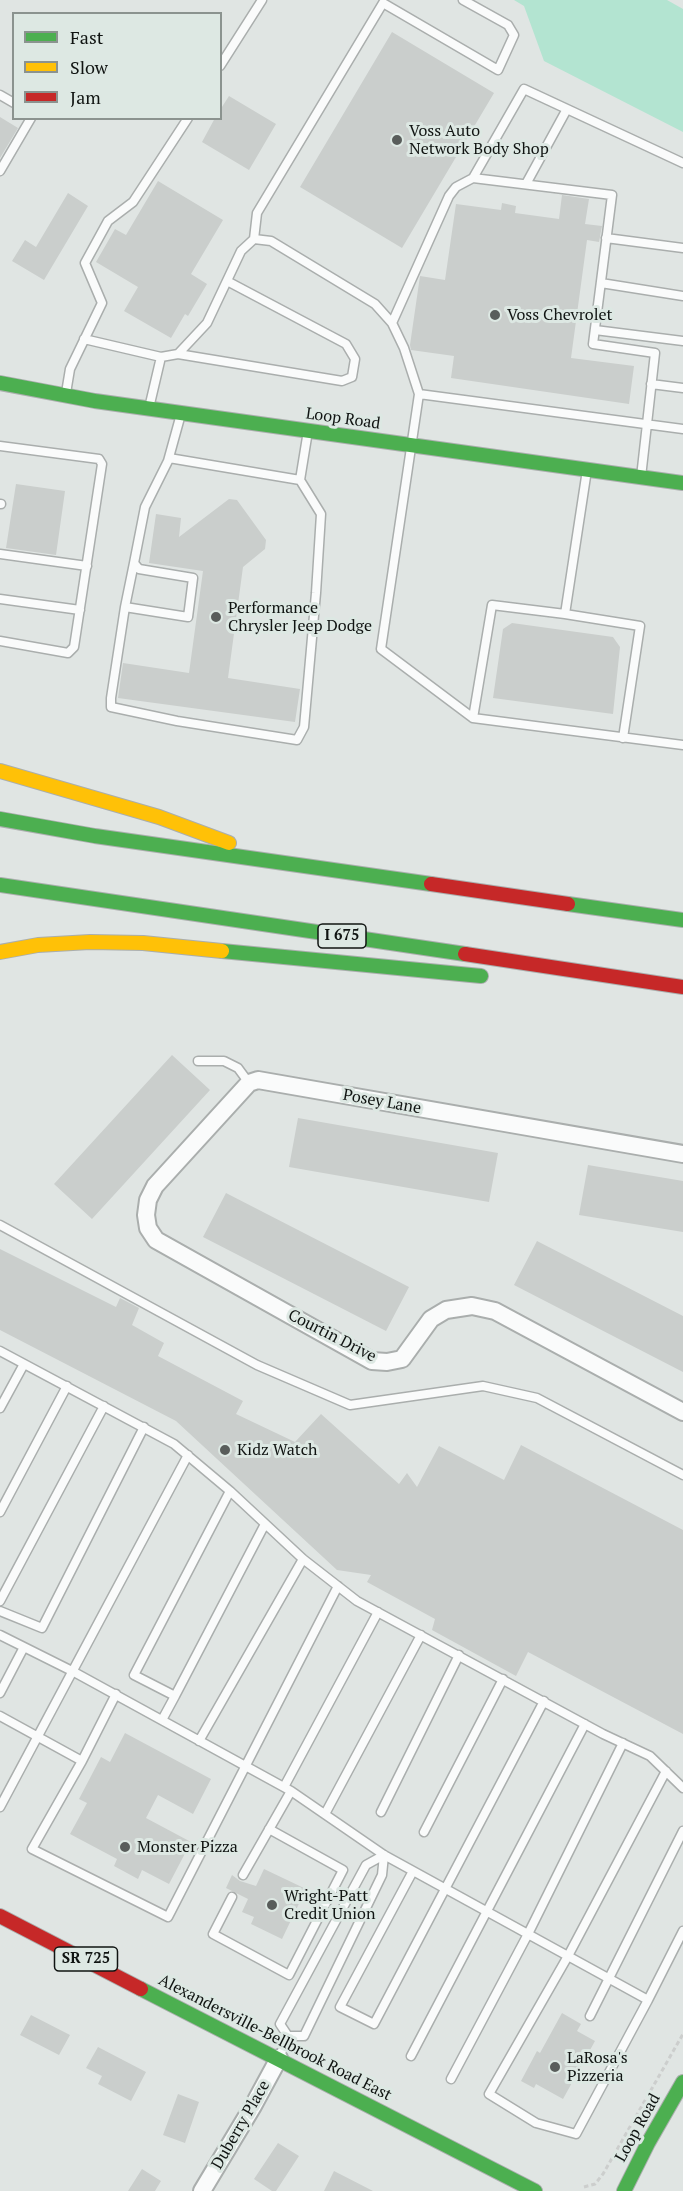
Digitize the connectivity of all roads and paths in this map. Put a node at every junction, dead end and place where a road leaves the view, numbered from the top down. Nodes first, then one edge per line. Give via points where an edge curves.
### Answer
1 (262, 0) edge
2 (463, 0) edge
3 (222, 63) edge
4 (567, 109) junction
5 (30, 120) edge
6 (187, 120) edge
7 (683, 164) edge
8 (0, 171) edge
9 (473, 178) junction
10 (526, 184) junction
11 (606, 238) junction
12 (254, 239) junction
13 (683, 248) edge
14 (227, 281) junction
15 (601, 284) junction
16 (683, 296) edge
17 (392, 324) junction
18 (595, 330) junction
19 (84, 339) junction
20 (683, 341) edge
21 (178, 354) junction
22 (161, 357) junction
23 (0, 383) edge
24 (651, 384) junction
25 (683, 388) edge
26 (419, 394) junction
27 (66, 396) junction
28 (149, 408) junction
29 (181, 413) junction
30 (645, 423) junction
31 (683, 429) edge
32 (309, 430) junction
33 (411, 445) junction
34 (0, 446) edge
35 (169, 458) junction
36 (587, 470) junction
37 (641, 478) junction
38 (300, 480) junction
39 (683, 483) edge
40 (0, 554) edge
41 (134, 563) junction
42 (87, 566) junction
43 (0, 598) edge
44 (125, 607) junction
45 (80, 610) junction
46 (565, 614) junction
47 (0, 641) edge
48 (473, 718) junction
49 (623, 738) junction
50 (683, 745) edge
51 (0, 771) edge
52 (0, 819) edge
53 (282, 863) junction
54 (0, 885) edge
55 (683, 920) edge
56 (0, 952) edge
57 (495, 978) dead end
58 (589, 987) dead end
59 (683, 987) edge
60 (683, 996) edge
61 (198, 1061) dead end
62 (249, 1083) junction
63 (683, 1154) edge
64 (0, 1225) edge
65 (0, 1351) edge
66 (24, 1364) junction
67 (67, 1386) junction
68 (104, 1406) junction
69 (0, 1408) edge
70 (683, 1412) edge
71 (144, 1427) junction
72 (188, 1455) junction
73 (683, 1475) edge
74 (230, 1491) junction
75 (0, 1512) edge
76 (265, 1524) junction
77 (303, 1559) junction
78 (338, 1586) junction
79 (0, 1601) edge
80 (0, 1611) edge
81 (378, 1612) junction
82 (0, 1635) edge
83 (421, 1635) junction
84 (24, 1647) junction
85 (459, 1655) junction
86 (74, 1672) junction
87 (503, 1679) junction
88 (0, 1693) edge
89 (116, 1694) junction
90 (175, 1696) junction
91 (544, 1701) junction
92 (0, 1716) edge
93 (162, 1720) junction
94 (585, 1724) junction
95 (38, 1737) junction
96 (199, 1741) junction
97 (623, 1743) junction
98 (82, 1761) junction
99 (245, 1766) junction
100 (666, 1771) junction
101 (683, 1788) edge
102 (287, 1789) junction
103 (0, 1808) edge
104 (381, 1812) dead end
105 (325, 1814) junction
106 (269, 1829) junction
107 (683, 1831) edge
108 (424, 1832) dead end
109 (384, 1855) junction
110 (413, 1871) junction
111 (243, 1875) dead end
112 (444, 1888) junction
113 (232, 1897) dead end
114 (486, 1911) junction
115 (0, 1916) edge
116 (683, 1931) edge
117 (528, 1934) junction
118 (568, 1956) junction
119 (609, 1979) junction
120 (648, 2000) junction
121 (590, 2016) dead end
122 (683, 2034) edge
123 (288, 2036) junction
124 (411, 2056) dead end
125 (279, 2058) junction
126 (451, 2079) dead end
127 (681, 2091) edge
128 (511, 2186) edge
129 (585, 2187) dead end
130 (202, 2191) edge
131 (535, 2191) edge
132 (624, 2191) edge

1 - 3 lane
2 - 12 lane via 508,25 514,35 498,70 383,3 257,213
4 - 7 lane
4 - 9 lane via 524,89
4 - 10 lane
5 - 8 lane
6 - 19 lane via 133,202 108,221 85,263 102,303
9 - 10 lane
9 - 17 lane via 449,196
10 - 11 lane via 612,195
11 - 13 lane
11 - 15 lane
12 - 14 lane via 241,251
12 - 17 lane via 271,241 375,304
14 - 21 lane via 207,323
14 - 21 lane via 346,344 355,358 352,377 342,381
15 - 16 lane
15 - 18 lane
17 - 26 lane
18 - 20 lane
18 - 24 lane via 593,344 655,353
19 - 22 lane
19 - 27 lane via 70,369
21 - 22 lane
22 - 28 lane
23 - 27 main road, Loop Road
24 - 25 lane
24 - 30 lane
26 - 30 lane
26 - 33 lane
27 - 28 main road, Loop Road
28 - 29 main road, Loop Road
29 - 32 main road, Loop Road
29 - 35 lane
30 - 31 lane
30 - 37 lane
32 - 33 main road, Loop Road
32 - 38 lane
33 - 36 main road, Loop Road
33 - 48 lane via 381,649
34 - 42 lane via 99,459 102,464
35 - 38 lane
35 - 41 lane via 145,507
36 - 37 main road, Loop Road
36 - 46 lane
37 - 39 main road, Loop Road
38 - 44 lane via 321,514 304,727 297,740 111,707
40 - 42 lane
41 - 44 lane
41 - 44 lane via 139,569 193,578 188,617
42 - 45 lane
43 - 45 lane
45 - 47 lane via 74,648 68,653
46 - 48 lane via 492,605
46 - 49 lane via 640,626
48 - 49 lane
49 - 50 lane
51 - 53 main road via 159,817
52 - 53 main road
53 - 55 main road
54 - 59 main road, I 675
56 - 57 main road via 90,942 143,943
58 - 60 main road
61 - 62 lane via 224,1061 238,1068
62 - 63 street, Posey Lane via 258,1080
62 - 70 street, Courtin Drive via 155,1186 146,1215 156,1240 372,1361 402,1359 431,1319 446,1310 472,1306 495,1311
64 - 73 lane via 257,1365 350,1405 483,1386 537,1398
65 - 66 lane
66 - 67 lane
66 - 69 lane
67 - 68 lane
67 - 75 lane
68 - 71 lane
68 - 79 lane
71 - 72 lane
71 - 80 lane via 42,1628
72 - 74 lane
72 - 86 lane
74 - 76 lane
74 - 90 lane via 134,1675
76 - 77 lane
76 - 90 lane
77 - 78 lane
77 - 96 lane
78 - 81 lane
78 - 99 lane
81 - 83 lane
81 - 102 lane
82 - 84 lane
83 - 85 lane
83 - 105 lane
84 - 86 lane
84 - 88 lane
85 - 87 lane
85 - 104 lane
86 - 89 lane
86 - 95 lane
87 - 91 lane
87 - 108 lane
89 - 93 lane
89 - 98 lane
90 - 93 lane
91 - 94 lane
91 - 112 lane
92 - 95 lane
93 - 96 lane
94 - 97 lane
94 - 114 lane
95 - 98 lane
95 - 103 lane
96 - 99 lane
97 - 100 lane via 650,1756
97 - 117 lane
98 - 99 lane via 32,1850 168,1917
99 - 102 lane
100 - 101 lane
100 - 118 lane
102 - 105 lane
102 - 106 lane
105 - 109 lane
106 - 111 lane
106 - 113 lane via 343,1870 289,1975 213,1934
107 - 119 lane
109 - 110 lane
109 - 123 lane via 382,1875 304,2036
109 - 123 lane via 366,1865 280,2024
110 - 112 lane
110 - 112 lane via 340,2007 374,2024
112 - 114 lane
114 - 117 lane
114 - 124 lane
115 - 125 main road, Alexandersville-Bellbrook Road East / SR 725
116 - 120 lane
117 - 118 lane
117 - 126 lane
118 - 119 lane
118 - 120 lane via 489,2094 536,2123 576,2134
119 - 120 lane
119 - 121 lane
122 - 129 path via 603,2174 595,2184
123 - 125 lane
125 - 128 main road, Alexandersville-Bellbrook Road East / SR 725
125 - 130 street, Duberry Place
127 - 132 main road, Loop Road
128 - 131 main road, Alexandersville-Bellbrook Road East / SR 725

